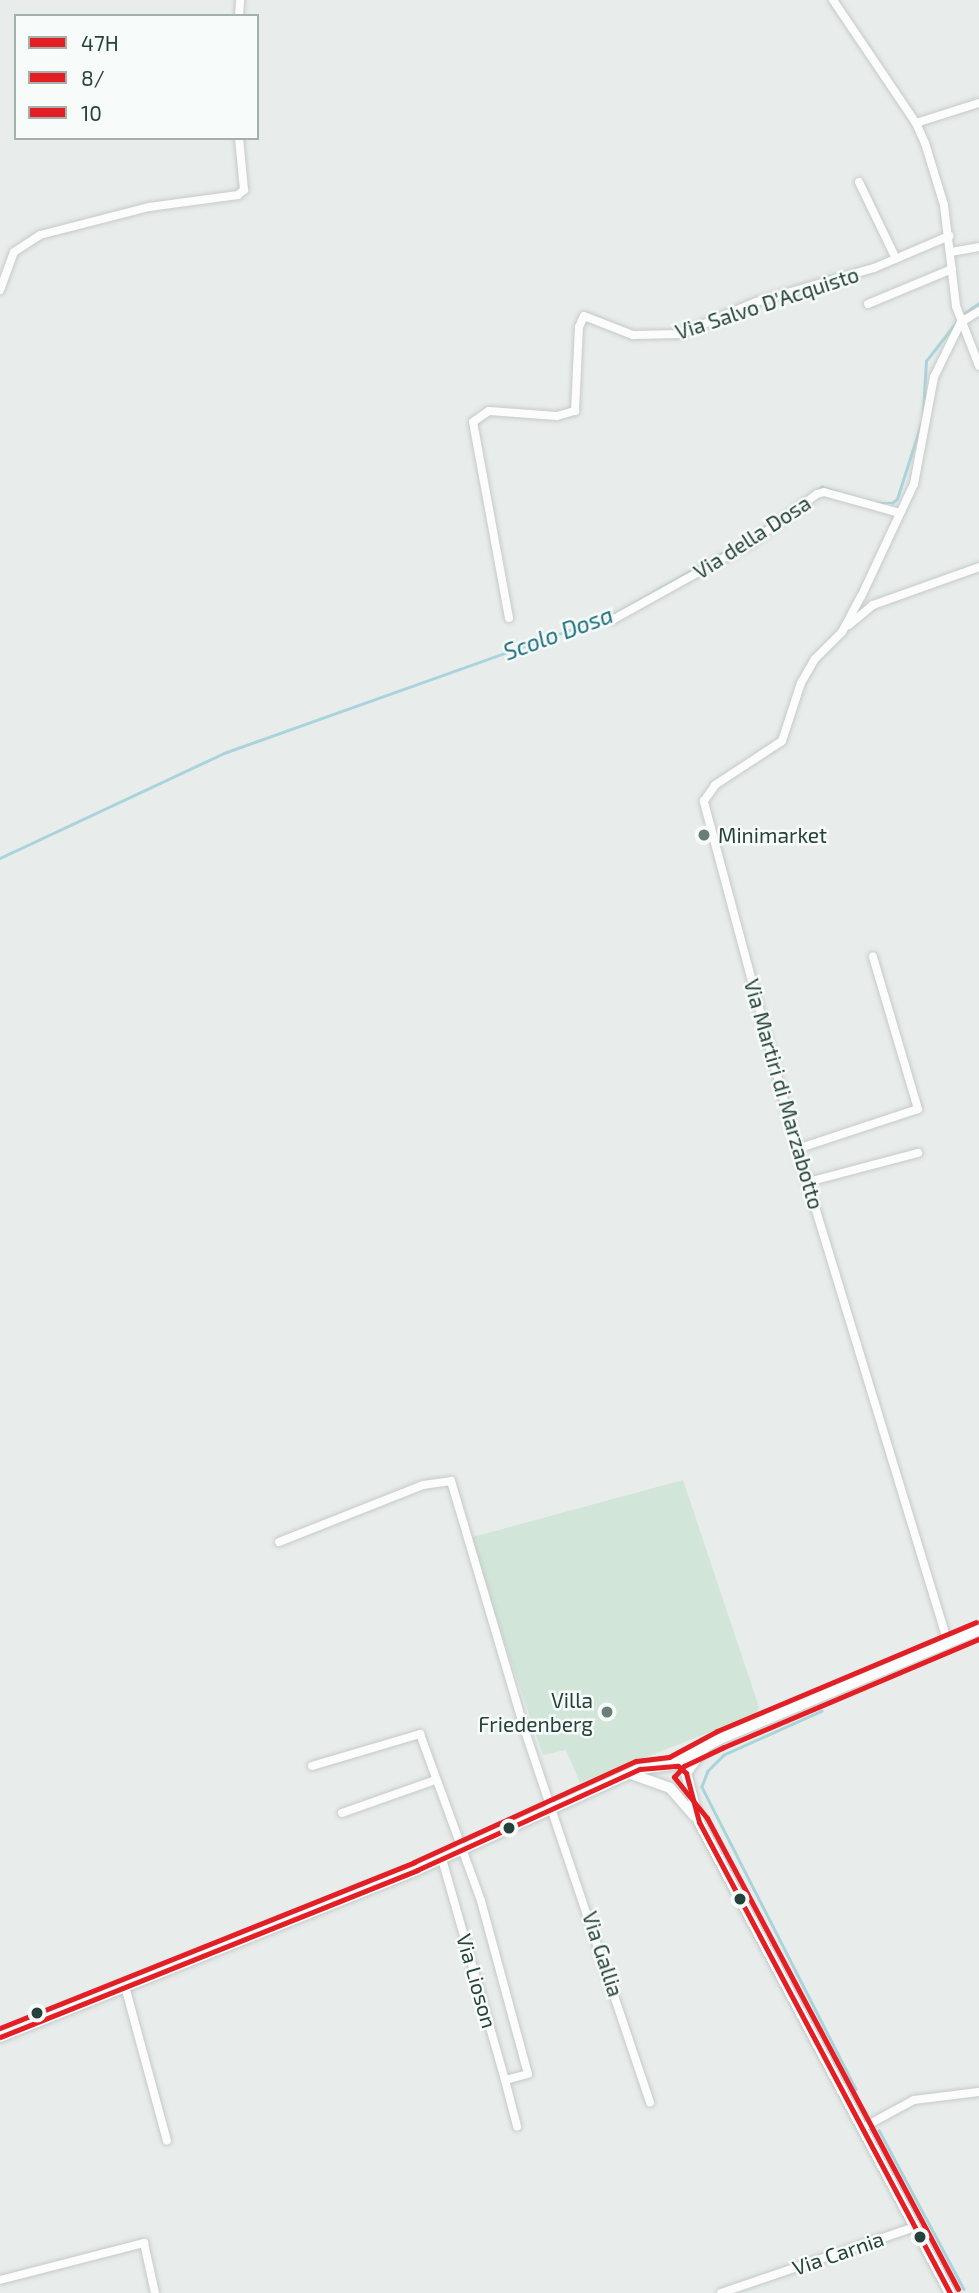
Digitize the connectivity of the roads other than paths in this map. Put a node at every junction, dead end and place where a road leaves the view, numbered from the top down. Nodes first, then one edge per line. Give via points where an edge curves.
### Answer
1 (833, 0) edge
2 (979, 103) edge
3 (916, 122) junction
4 (239, 140) edge
5 (859, 182) dead end
6 (949, 236) junction
7 (979, 247) edge
8 (951, 252) junction
9 (896, 259) junction
10 (952, 269) junction
11 (0, 290) edge
12 (868, 304) dead end
13 (979, 311) edge
14 (961, 321) junction
15 (956, 338) junction
16 (970, 343) junction
17 (979, 366) edge
18 (899, 513) junction
19 (979, 567) edge
20 (861, 597) junction
21 (867, 608) junction
22 (509, 618) dead end
23 (612, 620) dead end
24 (842, 632) junction
25 (873, 957) dead end
26 (797, 1149) junction
27 (918, 1153) dead end
28 (808, 1182) junction
29 (279, 1542) dead end
30 (979, 1630) edge
31 (948, 1643) junction
32 (706, 1746) junction
33 (312, 1766) dead end
34 (670, 1766) junction
35 (628, 1774) junction
36 (686, 1778) junction
37 (435, 1780) junction
38 (669, 1787) junction
39 (552, 1806) junction
40 (342, 1814) dead end
41 (699, 1822) junction
42 (463, 1848) junction
43 (442, 1859) junction
44 (126, 1990) junction
45 (0, 2037) edge
46 (505, 2080) junction
47 (979, 2092) edge
48 (650, 2103) dead end
49 (517, 2126) dead end
50 (862, 2128) junction
51 (167, 2141) dead end
52 (915, 2227) junction
53 (0, 2280) edge
54 (155, 2293) edge
55 (721, 2293) edge
56 (950, 2293) edge

1 - 3 street
2 - 3 street
3 - 6 street via 944,205
4 - 11 street via 244,190 238,195 149,207 40,235 14,252
5 - 9 street
6 - 8 street
6 - 9 street, Via Salvo D'Acquisto
7 - 8 street
8 - 10 street
9 - 22 street, Via Salvo D'Acquisto via 756,302 680,334 633,335 591,316 581,319 575,411 566,416 489,411 473,422
10 - 12 street
10 - 14 street
13 - 14 street
14 - 15 street, Via Martiri di Marzabotto
14 - 16 street
15 - 16 street
15 - 18 street, Via Martiri di Marzabotto via 940,358 918,472
16 - 17 street
18 - 20 street, Via Martiri di Marzabotto
18 - 23 street, Via della Dosa via 824,492 817,494 751,542
19 - 21 street
20 - 21 street
20 - 24 street, Via Martiri di Marzabotto
21 - 24 street
24 - 26 street, Via Martiri di Marzabotto via 815,659 778,746 715,785 704,801
25 - 26 street via 918,1109
26 - 28 street, Via Martiri di Marzabotto
27 - 28 street
28 - 31 street, Via Martiri di Marzabotto
29 - 39 street, Via Gallia via 445,1478 454,1489
30 - 31 street
31 - 32 street
32 - 34 street
32 - 36 street
33 - 37 street via 420,1734
34 - 35 street
34 - 36 street
34 - 38 street via 662,1776
35 - 38 street
35 - 39 street
36 - 38 street
36 - 41 street
37 - 40 street
37 - 42 street
38 - 41 street
39 - 42 street
39 - 48 street, Via Gallia
41 - 50 street
42 - 43 street
42 - 46 street via 528,2074
43 - 44 street
43 - 46 street, Via Lioson
44 - 45 street
44 - 51 street
46 - 49 street, Via Lioson
47 - 50 street via 914,2101
50 - 52 street
52 - 55 street, Via Carnia
52 - 56 street
53 - 54 street via 144,2244

